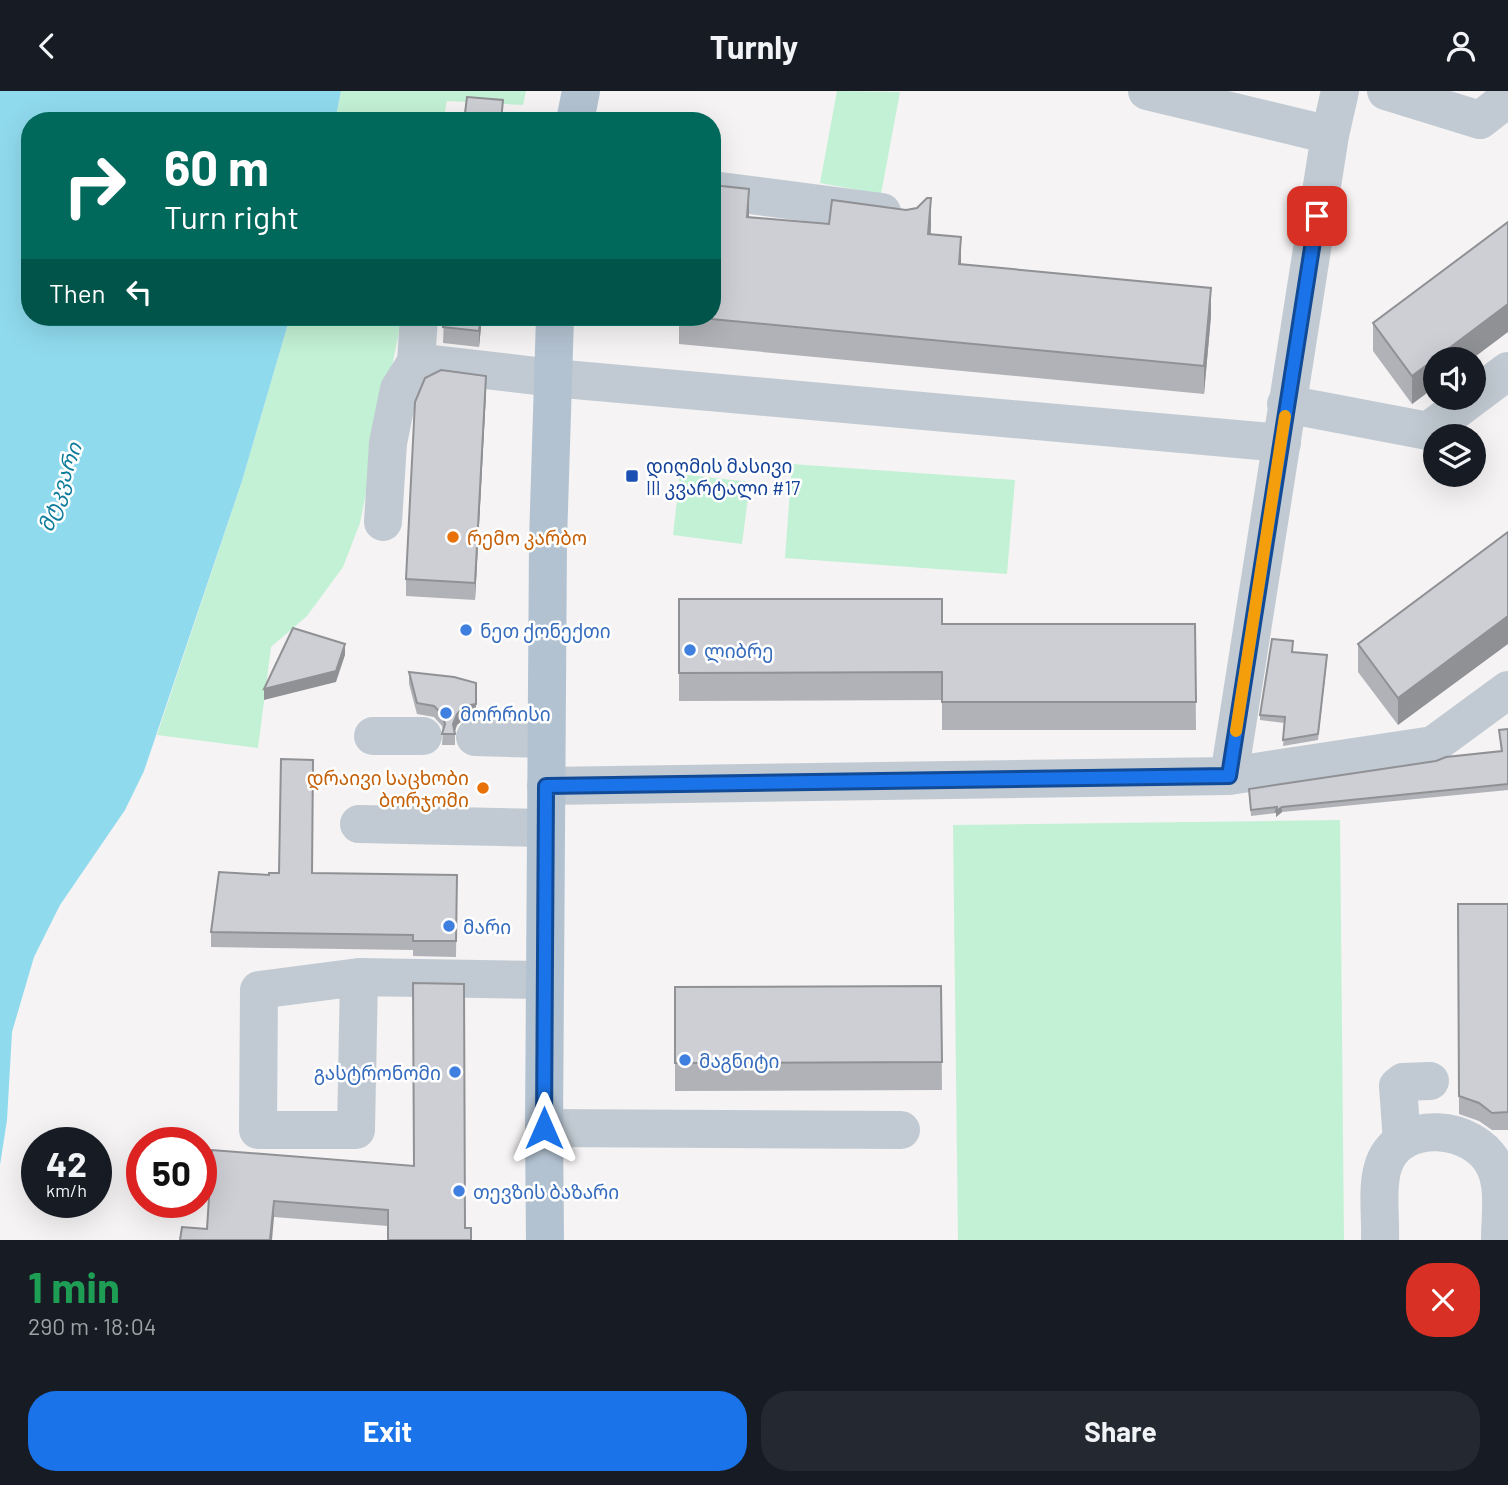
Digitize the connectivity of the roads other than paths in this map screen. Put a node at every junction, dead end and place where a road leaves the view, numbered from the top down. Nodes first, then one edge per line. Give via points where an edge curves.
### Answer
1 (581, 91) edge
2 (1147, 91) edge
3 (1340, 91) edge
4 (1385, 91) edge
5 (1508, 98) edge
6 (577, 112) edge
7 (1330, 135) junction
8 (721, 191) edge
9 (908, 216) edge
10 (418, 326) edge
11 (555, 326) edge
12 (416, 362) junction
13 (1508, 371) edge
14 (553, 378) junction
15 (1286, 404) junction
16 (1282, 443) junction
17 (383, 522) dead end
18 (1508, 690) edge
19 (373, 736) dead end
20 (423, 736) dead end
21 (475, 737) dead end
22 (546, 739) junction
23 (1229, 776) junction
24 (546, 786) junction
25 (359, 824) dead end
26 (545, 828) junction
27 (359, 977) junction
28 (544, 980) junction
29 (1430, 1081) dead end
30 (544, 1128) junction
31 (901, 1130) dead end
32 (1402, 1141) junction
33 (545, 1240) edge
34 (1380, 1240) edge
35 (1500, 1240) edge

1 - 6 main road
2 - 7 lane
3 - 7 lane
4 - 5 lane via 1479,120
7 - 15 lane
8 - 9 lane
10 - 12 lane
11 - 14 main road
12 - 14 lane
12 - 17 lane via 399,389 388,443
13 - 15 lane via 1428,431
14 - 16 lane
14 - 22 main road
15 - 16 lane
16 - 23 lane
18 - 23 lane via 1433,745
19 - 20 lane
21 - 22 lane
22 - 24 main road
23 - 24 lane
24 - 26 main road
25 - 26 lane
26 - 28 main road
27 - 27 lane via 356,1130 258,1130 259,990
27 - 28 lane
28 - 30 main road
29 - 32 lane via 1398,1086
30 - 31 lane
30 - 33 main road
32 - 34 lane via 1383,1166
32 - 35 lane via 1436,1132 1479,1145 1494,1165 1500,1184

